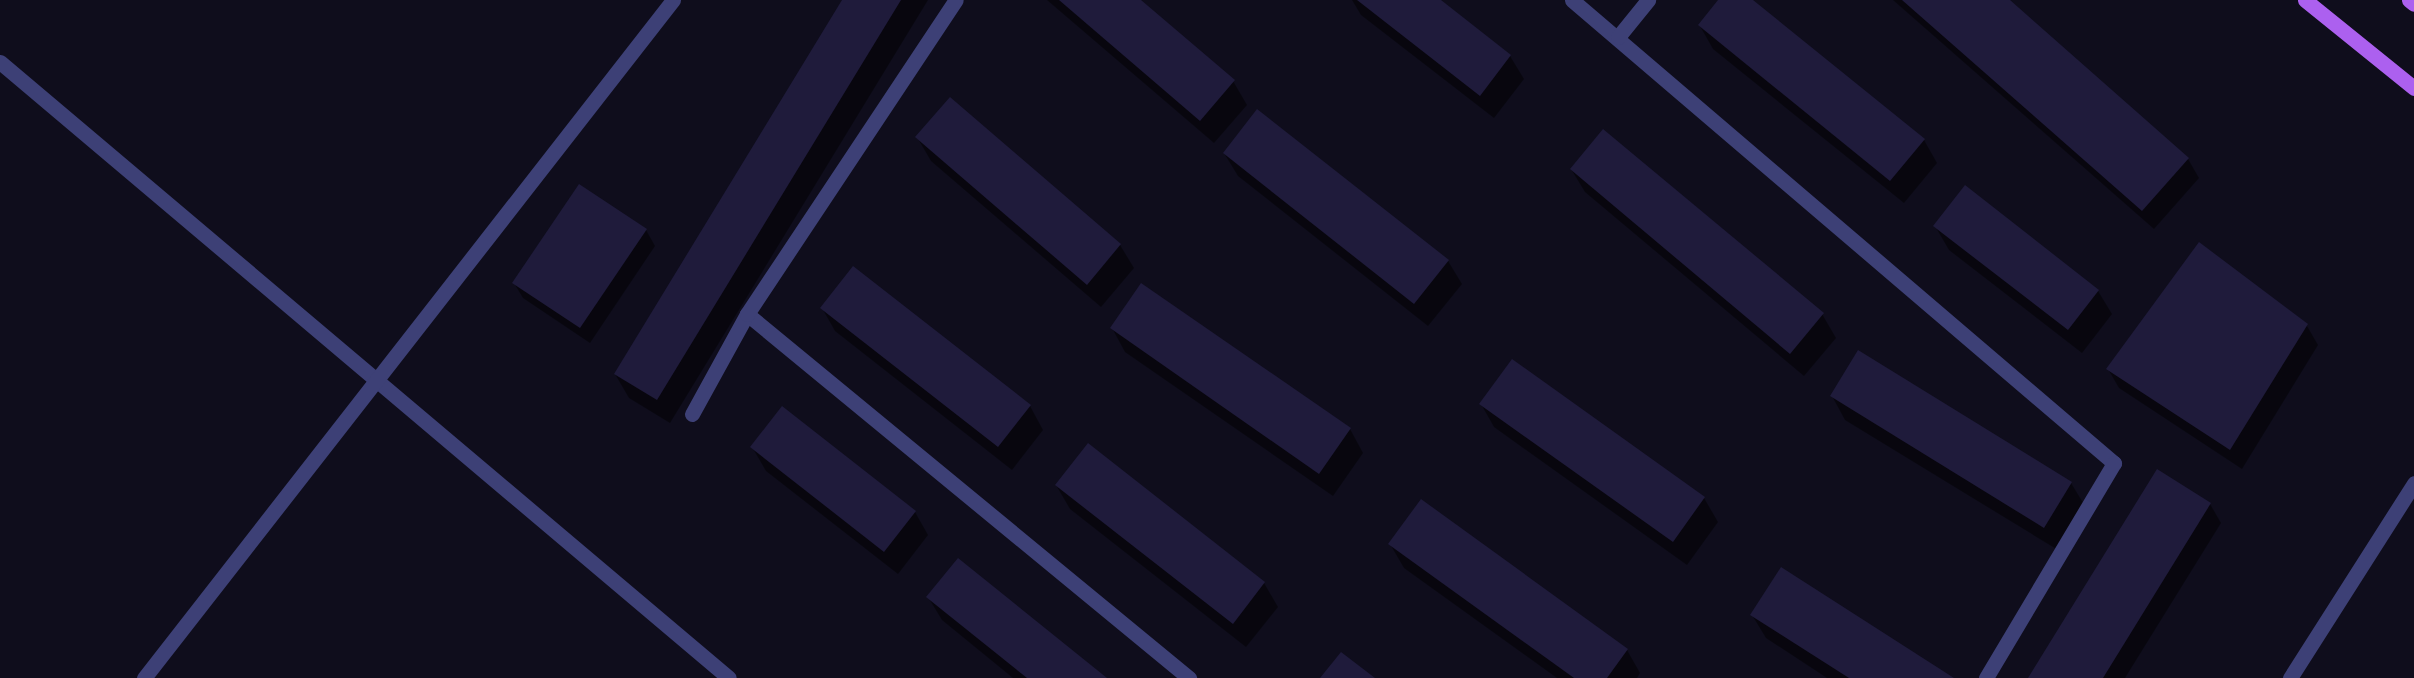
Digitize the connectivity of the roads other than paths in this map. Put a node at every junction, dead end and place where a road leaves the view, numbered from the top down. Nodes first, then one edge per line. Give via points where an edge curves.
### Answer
1 (673, 0) edge
2 (956, 0) edge
3 (1572, 0) edge
4 (1648, 0) edge
5 (2305, 0) edge
6 (2409, 0) edge
7 (2414, 4) edge
8 (1618, 37) junction
9 (0, 62) edge
10 (2414, 88) edge
11 (747, 314) junction
12 (377, 380) junction
13 (692, 414) dead end
14 (2414, 483) edge
15 (144, 678) edge
16 (729, 678) edge
17 (1189, 678) edge
18 (1986, 678) edge
19 (2290, 678) edge

1 - 12 street
2 - 11 street
3 - 8 street
4 - 8 street
5 - 10 main road
6 - 7 main road
8 - 18 street via 2114,463
9 - 12 street
11 - 13 street
11 - 17 street
12 - 15 street
12 - 16 street
14 - 19 street

